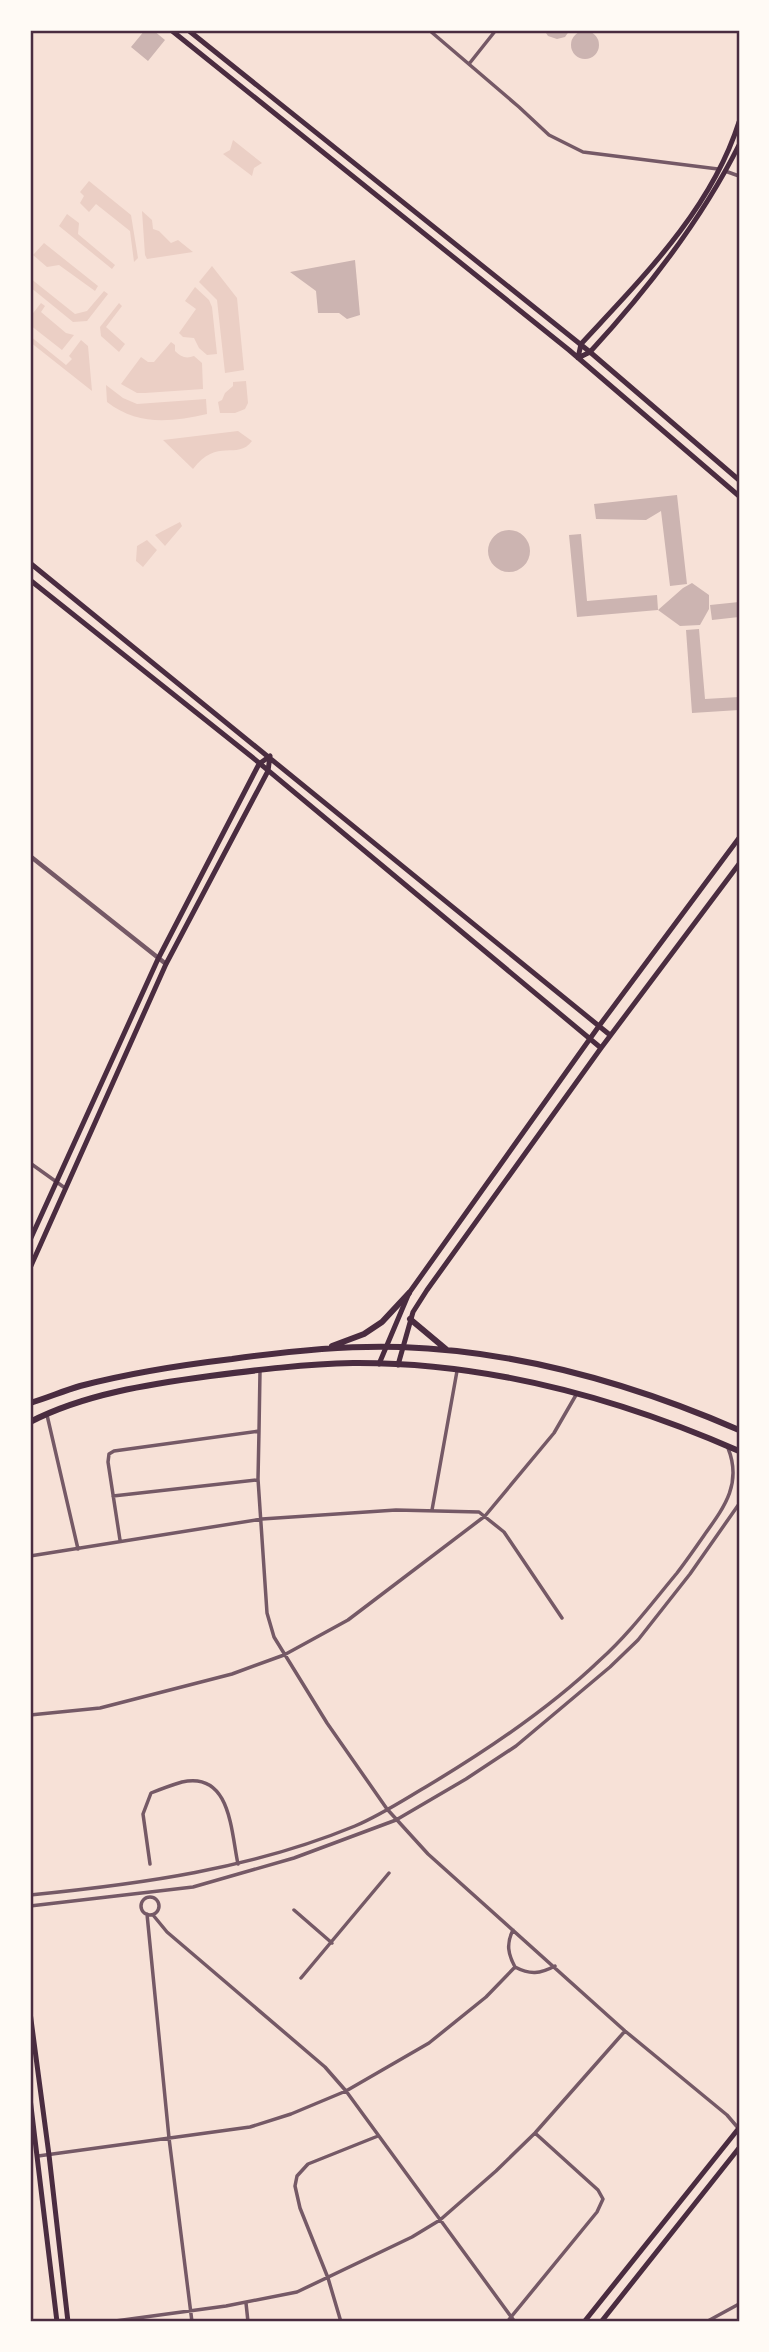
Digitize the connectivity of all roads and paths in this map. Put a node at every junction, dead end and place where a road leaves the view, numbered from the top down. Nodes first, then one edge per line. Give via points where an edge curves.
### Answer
1 (171, 30) edge
2 (188, 30) edge
3 (429, 30) edge
4 (496, 30) edge
5 (469, 64) junction
6 (739, 122) edge
7 (739, 145) edge
8 (723, 170) junction
9 (739, 176) edge
10 (581, 344) junction
11 (590, 352) junction
12 (578, 358) junction
13 (739, 480) edge
14 (739, 496) edge
15 (30, 563) edge
16 (30, 580) edge
17 (270, 756) junction
18 (259, 764) junction
19 (268, 771) junction
20 (739, 838) edge
21 (30, 856) edge
22 (739, 864) edge
23 (158, 959) junction
24 (166, 964) junction
25 (598, 1026) junction
26 (610, 1035) junction
27 (589, 1038) junction
28 (601, 1048) junction
29 (30, 1163) edge
30 (500, 1164) junction
31 (512, 1171) junction
32 (56, 1182) junction
33 (65, 1188) junction
34 (30, 1240) edge
35 (30, 1268) edge
36 (409, 1293) junction
37 (402, 1309) junction
38 (412, 1316) junction
39 (386, 1347) junction
40 (402, 1347) junction
41 (326, 1348) junction
42 (448, 1352) junction
43 (379, 1364) junction
44 (398, 1365) junction
45 (260, 1370) junction
46 (457, 1371) junction
47 (578, 1393) junction
48 (30, 1403) edge
49 (47, 1414) junction
50 (30, 1422) edge
51 (739, 1430) edge
52 (260, 1432) junction
53 (727, 1446) junction
54 (739, 1451) edge
55 (258, 1479) junction
56 (113, 1496) junction
57 (739, 1504) edge
58 (432, 1510) junction
59 (485, 1516) junction
60 (262, 1519) junction
61 (120, 1540) junction
62 (78, 1549) junction
63 (30, 1556) edge
64 (664, 1589) junction
65 (672, 1596) junction
66 (562, 1618) dead end
67 (284, 1655) junction
68 (30, 1715) edge
69 (387, 1809) junction
70 (396, 1820) junction
71 (150, 1864) dead end
72 (238, 1864) junction
73 (389, 1873) dead end
74 (148, 1882) junction
75 (149, 1892) junction
76 (30, 1895) edge
77 (149, 1898) junction
78 (30, 1906) edge
79 (294, 1910) dead end
80 (147, 1914) junction
81 (153, 1915) junction
82 (513, 1930) junction
83 (332, 1943) junction
84 (555, 1966) junction
85 (515, 1967) junction
86 (302, 1978) dead end
87 (30, 2011) edge
88 (625, 2031) junction
89 (346, 2091) junction
90 (30, 2098) edge
91 (739, 2128) edge
92 (535, 2133) junction
93 (378, 2136) junction
94 (169, 2138) junction
95 (739, 2148) edge
96 (49, 2155) junction
97 (38, 2156) junction
98 (440, 2220) junction
99 (328, 2278) junction
100 (246, 2303) junction
101 (739, 2304) edge
102 (191, 2310) junction
103 (514, 2320) edge
104 (57, 2322) edge
105 (68, 2322) edge
106 (108, 2322) edge
107 (192, 2322) edge
108 (248, 2322) edge
109 (341, 2322) edge
110 (507, 2322) edge
111 (584, 2322) edge
112 (601, 2322) edge
113 (706, 2322) edge

1 - 12 main road
2 - 10 main road
3 - 5 street
4 - 5 street
5 - 8 street via 549,135 583,152
6 - 8 main road
7 - 8 main road
8 - 9 street
8 - 10 main road via 673,240
8 - 11 main road via 662,269
10 - 11 main road
10 - 12 main road
11 - 12 main road
11 - 13 main road
12 - 14 main road
15 - 17 main road
16 - 18 main road
17 - 18 main road
17 - 19 main road
17 - 25 main road
18 - 19 main road
18 - 23 main road
19 - 24 main road
19 - 27 main road
20 - 25 main road
21 - 23 street
22 - 26 main road
23 - 24 street
23 - 32 main road
24 - 33 main road
25 - 26 main road
25 - 27 main road
26 - 28 main road
27 - 28 main road
27 - 30 main road
28 - 31 main road
29 - 32 street
30 - 31 main road
30 - 36 main road
31 - 38 main road
32 - 33 street
32 - 34 main road
33 - 35 main road
36 - 37 main road
36 - 41 main road via 364,1335
37 - 38 main road
37 - 39 main road
38 - 40 main road
38 - 42 main road
39 - 40 main road
39 - 41 main road
39 - 43 main road
40 - 42 main road
40 - 44 main road
41 - 48 main road via 138,1373
42 - 51 main road via 508,1358 588,1376
43 - 44 main road
43 - 45 main road
44 - 46 main road
45 - 49 main road via 162,1383
45 - 52 street
46 - 47 main road
46 - 58 street
47 - 53 main road via 663,1419
47 - 59 street via 554,1433
49 - 50 main road
49 - 62 street
52 - 55 street
52 - 56 street via 114,1451 108,1462
53 - 54 main road
53 - 64 street via 734,1472 729,1498
55 - 56 street
55 - 60 street
56 - 61 street
57 - 65 street
58 - 59 street
58 - 60 street
59 - 66 street via 512,1542
59 - 67 street via 348,1620
60 - 61 street
60 - 67 street via 267,1613
61 - 62 street
62 - 63 street
64 - 65 street
64 - 69 street via 599,1661 526,1721 476,1757
65 - 70 street via 638,1640 564,1708 486,1766
67 - 68 street via 232,1674 100,1708
67 - 69 street
69 - 70 street
69 - 72 street via 356,1826
70 - 75 street via 237,1875
70 - 82 street
71 - 72 street via 143,1814 151,1793 185,1781 211,1785 221,1793
72 - 74 street
73 - 83 street
74 - 75 street
74 - 76 street
75 - 77 street
75 - 78 street
77 - 80 street via 142,1905
77 - 81 street via 159,1906
79 - 83 street
80 - 81 street
80 - 94 street
81 - 89 street via 177,1941 303,2046
82 - 84 street
82 - 85 street via 508,1951
83 - 86 street
84 - 85 street via 533,1974
84 - 88 street
85 - 89 street via 429,2043
87 - 96 main road
88 - 91 street
88 - 92 street
89 - 93 street
89 - 94 street via 250,2127
90 - 97 main road
91 - 111 main road
92 - 98 street
92 - 103 street via 603,2199
93 - 98 street
93 - 99 street via 317,2158 297,2176 300,2208
94 - 96 street
94 - 102 street
95 - 112 main road
96 - 97 street
96 - 105 main road
97 - 104 main road
98 - 99 street
98 - 103 street
99 - 100 street via 297,2292
99 - 109 street
100 - 102 street
100 - 108 street
101 - 113 street
102 - 106 street
102 - 107 street
103 - 110 street

